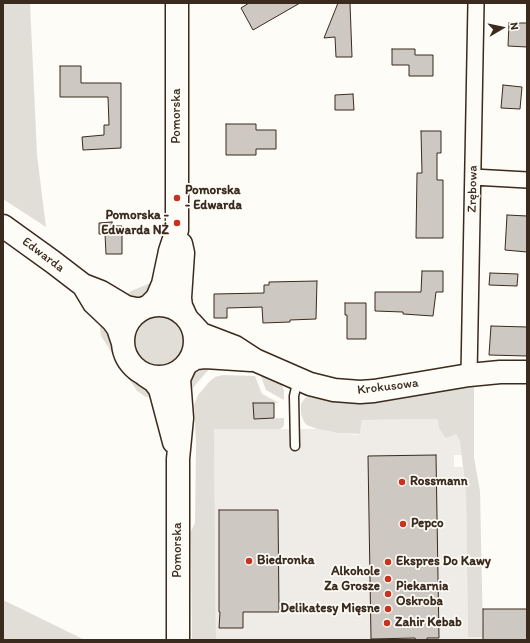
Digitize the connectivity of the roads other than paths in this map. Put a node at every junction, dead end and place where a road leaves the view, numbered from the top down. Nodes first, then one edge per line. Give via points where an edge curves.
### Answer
1 (177, 3) edge
2 (476, 3) edge
3 (473, 177) junction
4 (527, 180) edge
5 (3, 226) edge
6 (177, 230) junction
7 (83, 285) junction
8 (145, 307) junction
9 (189, 320) junction
10 (123, 343) junction
11 (255, 360) junction
12 (186, 365) junction
13 (527, 372) edge
14 (145, 375) junction
15 (469, 375) junction
16 (299, 378) junction
17 (295, 446) dead end
18 (178, 459) junction
19 (178, 640) edge

1 - 6 street, Pomorska
2 - 3 street, Zrębowa
3 - 4 street
3 - 15 street, Zrębowa
5 - 7 street, Edwarda
6 - 8 street, Pomorska via 163,284 157,298
6 - 9 street, Pomorska via 183,253 181,306
7 - 8 street, Edwarda via 126,307
7 - 10 street, Edwarda via 94,303 118,328
8 - 9 street via 173,307
8 - 10 street via 135,314 125,327
9 - 11 street, Krokusowa via 201,334 235,347
9 - 12 street via 194,331 195,347
10 - 14 street via 124,351 132,365
11 - 12 street, Krokusowa via 204,357 196,358
11 - 16 street, Krokusowa
12 - 14 street via 177,373 161,378
12 - 18 street, Pomorska via 179,379 182,418
13 - 15 street, Krokusowa
14 - 18 street, Pomorska via 160,389
15 - 16 street, Krokusowa via 360,392 334,390 310,384
16 - 17 lane via 294,396
18 - 19 street, Pomorska

